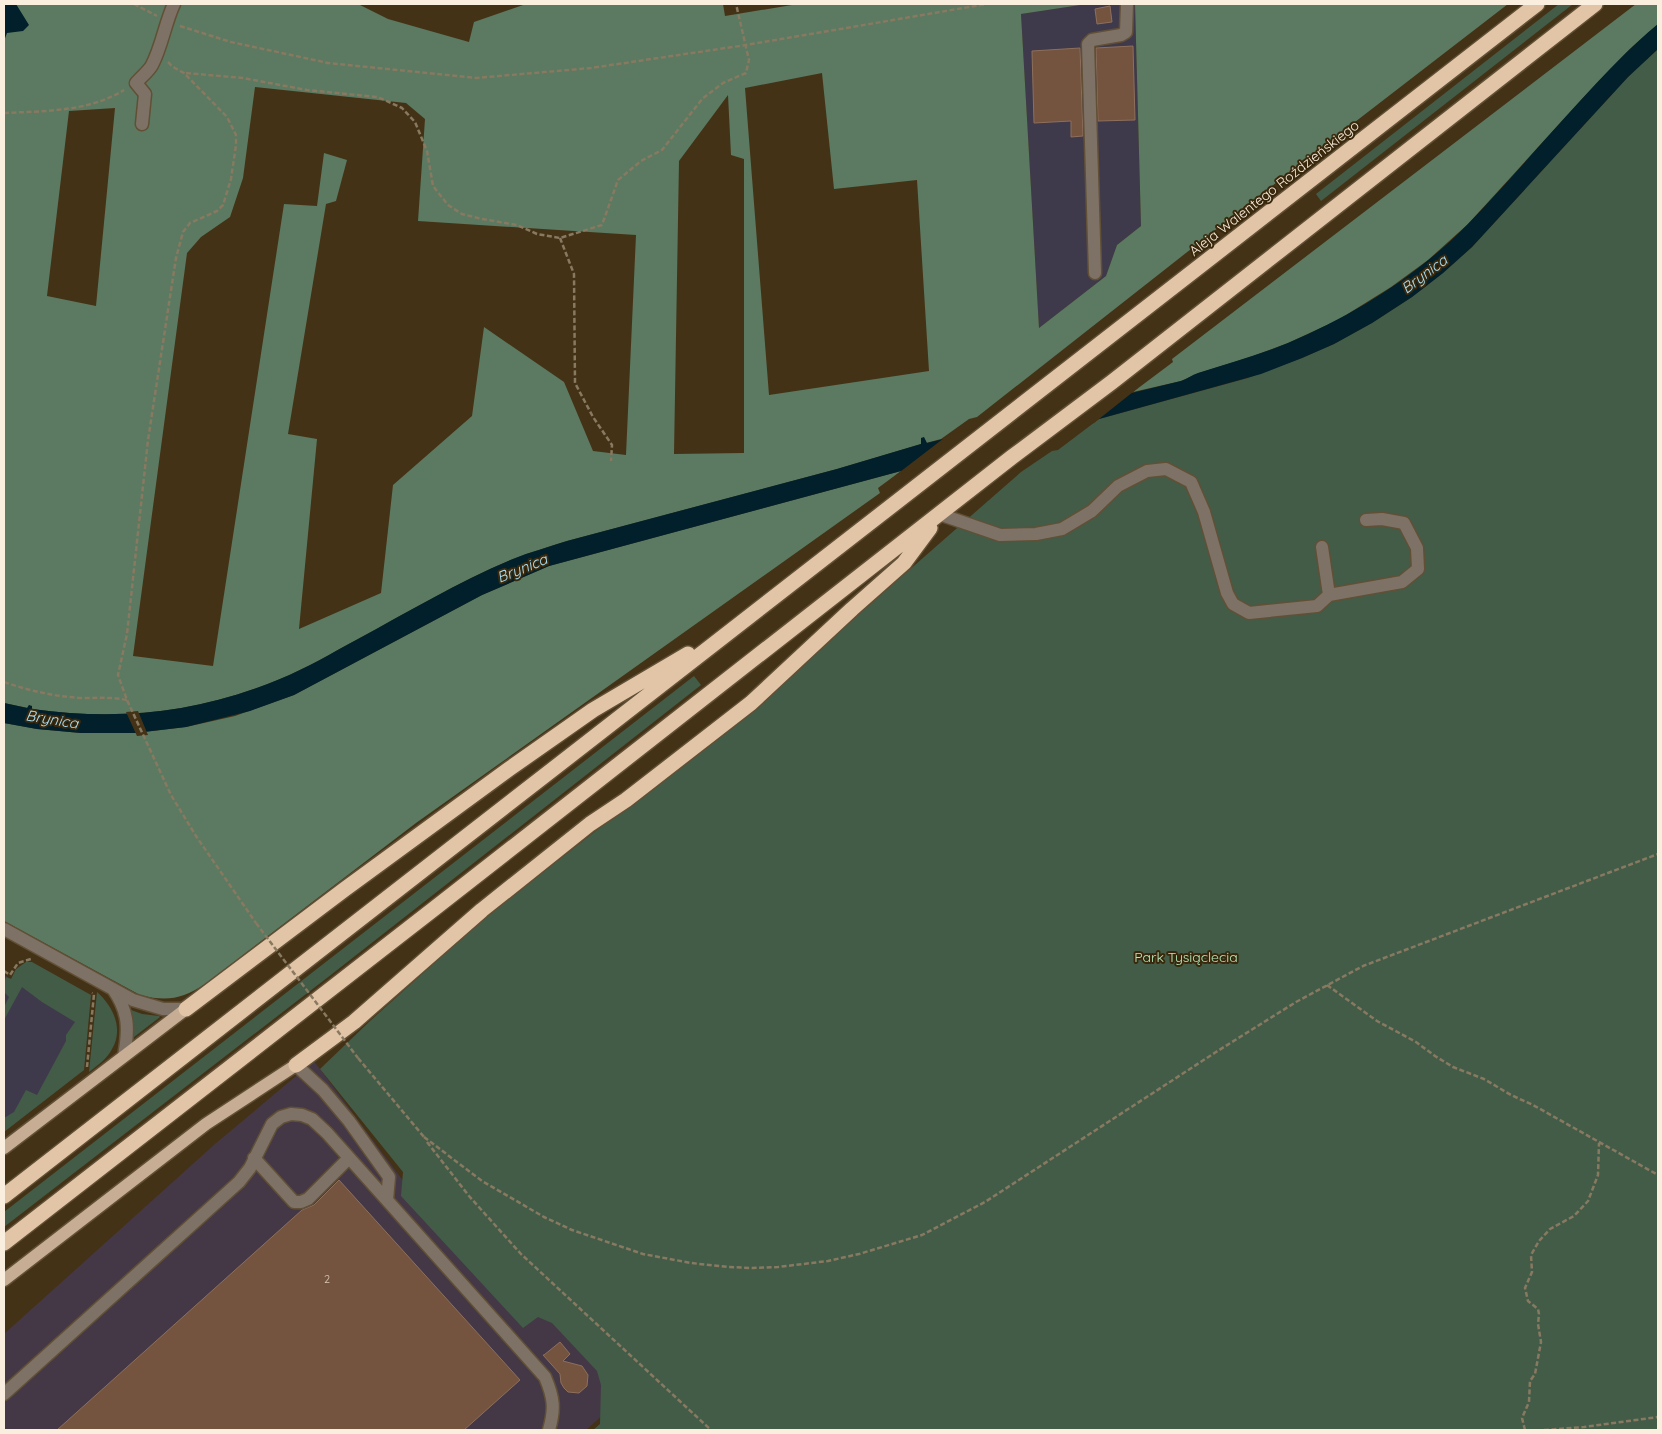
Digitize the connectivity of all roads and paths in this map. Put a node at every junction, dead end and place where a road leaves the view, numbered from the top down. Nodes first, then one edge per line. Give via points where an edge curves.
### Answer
1 (134, 4) edge
2 (174, 4) edge
3 (736, 4) edge
4 (987, 4) edge
5 (1127, 4) edge
6 (1537, 4) edge
7 (1595, 4) edge
8 (166, 22) junction
9 (746, 45) junction
10 (157, 51) junction
11 (184, 73) junction
12 (136, 83) junction
13 (4, 113) edge
14 (142, 124) dead end
15 (560, 238) junction
16 (1095, 273) dead end
17 (610, 461) dead end
18 (940, 514) junction
19 (1366, 520) dead end
20 (1322, 547) dead end
21 (1329, 595) junction
22 (739, 624) junction
23 (4, 682) edge
24 (127, 700) junction
25 (1658, 854) edge
26 (4, 929) edge
27 (34, 960) dead end
28 (4, 971) edge
29 (1327, 985) junction
30 (85, 989) dead end
31 (113, 989) junction
32 (186, 1009) junction
33 (124, 1056) junction
34 (296, 1065) junction
35 (87, 1071) dead end
36 (424, 1137) junction
37 (1599, 1143) junction
38 (4, 1148) edge
39 (254, 1158) junction
40 (349, 1158) junction
41 (1658, 1175) edge
42 (4, 1196) edge
43 (387, 1200) junction
44 (4, 1243) edge
45 (4, 1280) edge
46 (4, 1394) edge
47 (1658, 1417) edge
48 (549, 1430) edge
49 (711, 1430) edge
50 (1525, 1430) edge
51 (1544, 1430) edge

1 - 8 path
2 - 8 street
3 - 9 path
4 - 9 path
5 - 16 street via 1126,32 1092,40 1088,44
6 - 22 highway, Aleja Walentego Roździeńskiego
7 - 18 highway
8 - 9 path via 231,42 328,63 476,78 591,68
8 - 10 street
9 - 15 path via 749,60 746,73 723,83 703,98 662,150 641,161 618,180 602,225
10 - 11 path
10 - 12 street via 152,66
11 - 15 path via 378,97 402,108 415,122 427,151 433,186 448,205 462,214
11 - 24 path via 227,116 236,135 236,145 223,205 190,223 183,232 176,258 148,440 126,634 118,675
12 - 13 path via 114,96 80,108
12 - 14 street via 145,94
15 - 17 path via 574,274 575,383 612,446
18 - 21 street via 1000,535 1062,529 1092,511 1118,486 1147,472 1166,469 1191,482 1204,512 1233,604 1248,613 1318,606
18 - 34 highway via 904,564 751,703 590,824 482,910 354,1022
18 - 44 highway
19 - 21 street via 1404,523 1417,548 1418,569 1402,582
20 - 21 street
22 - 32 highway via 593,710 344,888
22 - 42 highway
23 - 24 path via 31,691
24 - 36 path, bridge via 171,796 196,836 256,923 358,1058
25 - 29 path via 1426,941 1363,966
26 - 31 street
27 - 28 path via 18,963 10,975
29 - 36 path via 1216,1052 985,1202 922,1235 828,1261 778,1267 728,1267 643,1254 544,1217 482,1180
29 - 37 path via 1453,1067 1484,1079
30 - 35 path via 94,994
31 - 32 street via 133,1000 163,1009
31 - 33 street via 127,1016
32 - 33 main road
33 - 38 main road
34 - 43 street via 349,1121 389,1177
34 - 45 main road via 206,1124
36 - 49 path via 469,1196 521,1254
37 - 41 path
37 - 50 path via 1598,1175 1588,1201 1574,1216 1550,1229 1531,1255 1532,1272 1525,1288 1528,1301 1538,1309 1541,1342 1535,1374 1530,1381 1529,1402 1522,1418
39 - 40 street via 294,1202 301,1202 308,1199
39 - 40 street via 272,1124 291,1114 312,1119
39 - 46 street via 239,1182
40 - 43 street
43 - 48 street via 545,1377 554,1403
47 - 51 path via 1584,1428

